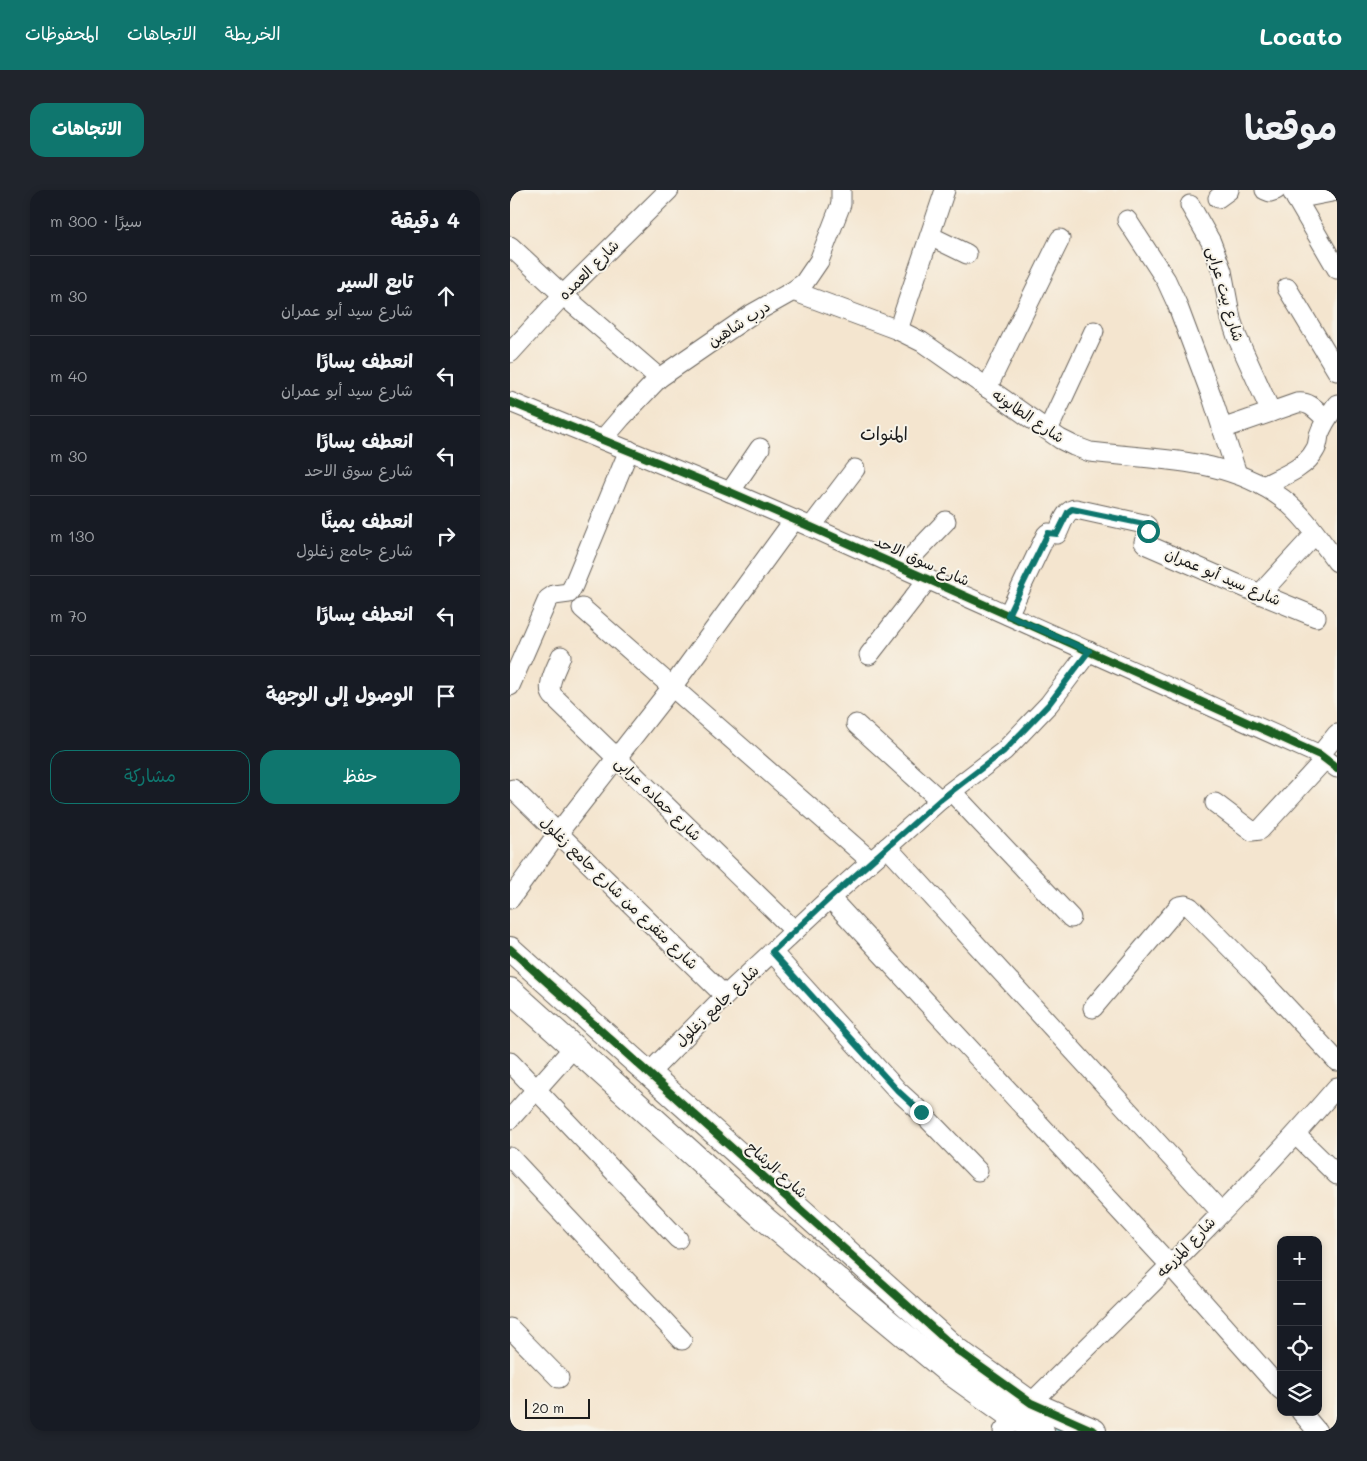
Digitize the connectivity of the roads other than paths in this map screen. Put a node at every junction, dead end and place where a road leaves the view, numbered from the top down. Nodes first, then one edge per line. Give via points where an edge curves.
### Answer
1 (669, 190) edge
2 (841, 190) edge
3 (945, 190) edge
4 (1265, 190) edge
5 (1276, 190) edge
6 (1337, 191) edge
7 (1293, 195) edge
8 (1190, 205) dead end
9 (1127, 220) dead end
10 (930, 236) junction
11 (1060, 239) dead end
12 (510, 246) edge
13 (968, 254) dead end
14 (1337, 269) edge
15 (1287, 288) dead end
16 (794, 291) junction
17 (564, 295) junction
18 (898, 330) junction
19 (1094, 331) dead end
20 (510, 353) edge
21 (1337, 372) edge
22 (659, 378) junction
23 (987, 388) junction
24 (510, 402) edge
25 (1337, 404) edge
26 (1271, 412) junction
27 (1326, 419) junction
28 (1222, 429) junction
29 (1048, 430) junction
30 (603, 439) junction
31 (760, 448) dead end
32 (629, 450) junction
33 (856, 469) dead end
34 (1237, 474) junction
35 (1263, 486) junction
36 (730, 492) junction
37 (794, 520) junction
38 (946, 521) dead end
39 (811, 527) junction
40 (1316, 534) junction
41 (1337, 562) edge
42 (902, 567) junction
43 (928, 579) junction
44 (1260, 594) junction
45 (582, 608) dead end
46 (1008, 615) junction
47 (1316, 617) dead end
48 (1089, 651) junction
49 (869, 655) dead end
50 (561, 656) dead end
51 (510, 686) edge
52 (672, 687) junction
53 (856, 724) dead end
54 (1337, 734) edge
55 (617, 758) junction
56 (1327, 761) edge
57 (512, 789) dead end
58 (946, 796) junction
59 (1215, 803) dead end
60 (558, 833) junction
61 (887, 847) junction
62 (871, 861) junction
63 (510, 898) edge
64 (830, 898) junction
65 (1071, 918) dead end
66 (795, 931) junction
67 (510, 949) edge
68 (772, 952) junction
69 (510, 990) edge
70 (726, 996) junction
71 (1093, 1008) dead end
72 (574, 1047) junction
73 (1337, 1061) edge
74 (510, 1062) edge
75 (649, 1073) junction
76 (1337, 1087) edge
77 (536, 1090) junction
78 (510, 1119) edge
79 (1296, 1135) junction
80 (510, 1157) edge
81 (978, 1171) dead end
82 (1337, 1175) edge
83 (1221, 1212) junction
84 (678, 1239) dead end
85 (1170, 1265) junction
86 (510, 1328) edge
87 (682, 1340) dead end
88 (559, 1378) dead end
89 (1277, 1385) edge
90 (1019, 1415) edge
91 (1304, 1416) edge
92 (1042, 1431) edge
93 (1094, 1431) edge
94 (1317, 1431) edge

1 - 17 street, شارع العمده
2 - 16 street, درب شاهين via 841,204 819,261 804,283
3 - 10 street
4 - 5 street
6 - 7 street
7 - 14 street
8 - 26 street, شارع بيت عرابى via 1211,242 1222,271 1237,337
9 - 28 street via 1166,280 1177,304
10 - 13 street
10 - 18 street
11 - 23 street
12 - 17 street
15 - 21 street
16 - 18 street, شارع الطابونه
16 - 22 street, درب شاهين via 752,314
17 - 20 street, شارع العمده
17 - 22 street
18 - 23 street, شارع الطابونه via 922,342
19 - 29 street
22 - 30 street, درب شاهين
23 - 29 street, شارع الطابونه
24 - 30 street, شارع سوق الاحد
25 - 27 street
26 - 27 street via 1303,402
26 - 28 street
27 - 35 street via 1309,460
28 - 34 street
29 - 34 street, شارع الطابونه via 1090,452 1193,462
30 - 32 street, شارع سوق الاحد
31 - 36 street
32 - 36 street, شارع سوق الاحد
32 - 51 street via 573,586 569,593 548,599
33 - 39 street
34 - 35 street, شارع الطابونه
35 - 40 street, شارع الطابونه via 1301,515
36 - 37 street, شارع سوق الاحد
37 - 39 street, شارع سوق الاحد
37 - 52 street
38 - 42 street
39 - 42 street, شارع سوق الاحد
40 - 41 street, شارع الطابونه
40 - 44 street
42 - 43 street, شارع سوق الاحد
43 - 46 street, شارع سوق الاحد
43 - 49 street
44 - 46 street, شارع سيد أبو عمران via 1147,545 1144,542 1148,531 1144,524 1072,509 1057,534 1046,535
44 - 47 street, شارع سيد أبو عمران
45 - 52 street
46 - 48 street, شارع سوق الاحد
48 - 56 street, شارع سوق الاحد
48 - 58 street, شارع جامع زغلول via 1049,704 1010,744
50 - 55 street, شارع حماده عرابى via 550,692
52 - 55 street
52 - 62 street
53 - 58 street
54 - 56 street
55 - 60 street
55 - 66 street, شارع حماده عرابى
56 - 59 street via 1258,831 1252,831
57 - 60 street, شارع متفرع من شارع جامع زغلول
58 - 61 street, شارع جامع زغلول
58 - 65 street
60 - 63 street
60 - 70 street, شارع متفرع من شارع جامع زغلول
61 - 62 street, شارع جامع زغلول
61 - 83 street
62 - 64 street, شارع جامع زغلول
64 - 66 street, شارع جامع زغلول
64 - 85 street
66 - 68 street, شارع جامع زغلول
67 - 75 street, شارع الرشاح
68 - 70 street, شارع جامع زغلول
68 - 81 street via 898,1091
69 - 72 street
70 - 75 street, شارع جامع زغلول
71 - 73 street via 1179,906 1185,905 1256,974
72 - 77 street
72 - 90 street via 766,1220 945,1369
74 - 77 street
75 - 90 street, شارع الرشاح via 957,1350
76 - 79 street, شارع المزرعه
77 - 78 street
77 - 84 street
79 - 82 street
79 - 83 street, شارع المزرعه
80 - 87 street
83 - 85 street, شارع المزرعه
85 - 89 street
85 - 90 street, شارع المزرعه
86 - 88 street
90 - 92 street
90 - 93 street
91 - 94 street

